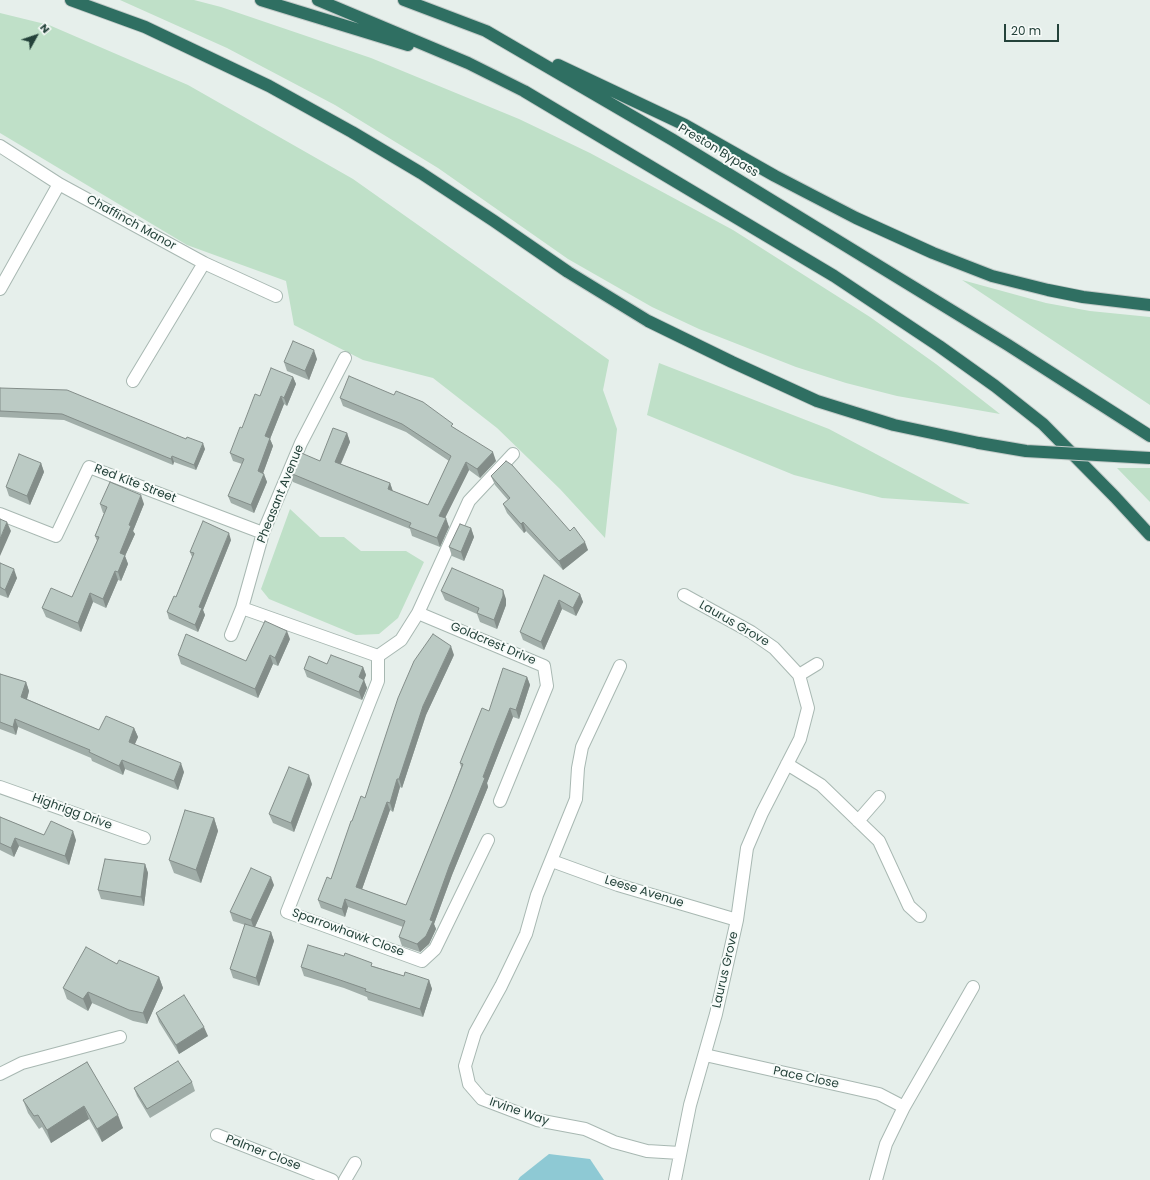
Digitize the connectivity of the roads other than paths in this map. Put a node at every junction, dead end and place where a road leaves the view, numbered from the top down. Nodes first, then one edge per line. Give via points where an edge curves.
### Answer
1 (71, 0) edge
2 (261, 0) edge
3 (318, 0) edge
4 (404, 0) edge
5 (486, 31) junction
6 (468, 63) junction
7 (0, 146) edge
8 (59, 184) junction
9 (204, 263) junction
10 (0, 289) edge
11 (276, 296) dead end
12 (1150, 306) edge
13 (345, 358) dead end
14 (133, 381) dead end
15 (1150, 436) edge
16 (513, 454) dead end
17 (1150, 458) edge
18 (0, 514) edge
19 (263, 533) junction
20 (1150, 535) edge
21 (684, 595) dead end
22 (242, 608) junction
23 (418, 613) junction
24 (231, 635) dead end
25 (378, 656) junction
26 (817, 664) dead end
27 (620, 666) dead end
28 (799, 676) junction
29 (787, 764) junction
30 (0, 787) edge
31 (879, 797) dead end
32 (500, 801) dead end
33 (858, 821) junction
34 (144, 838) dead end
35 (488, 840) dead end
36 (552, 861) junction
37 (920, 916) dead end
38 (737, 920) junction
39 (973, 987) dead end
40 (120, 1037) dead end
41 (705, 1056) junction
42 (0, 1074) edge
43 (904, 1107) junction
44 (217, 1135) dead end
45 (680, 1154) junction
46 (355, 1163) dead end
47 (876, 1176) edge
48 (332, 1180) edge
49 (345, 1180) edge
50 (675, 1180) edge

1 - 17 highway, bridge via 145,26 269,86 420,173 568,272 648,321 817,401 894,425 979,443 1026,451
2 - 6 highway
3 - 6 highway
4 - 5 highway, Preston Bypass
5 - 12 highway via 685,125 775,176 898,239 992,276 1083,297
5 - 15 highway, Preston Bypass via 673,140
6 - 20 highway via 524,91 834,276 939,346 1043,424
7 - 8 street, Chaffinch Manor
8 - 9 street, Chaffinch Manor
8 - 10 street
9 - 11 street, Chaffinch Manor
9 - 14 street
13 - 19 street, Pheasant Avenue via 301,443
16 - 23 street via 469,500
18 - 19 street, Red Kite Street via 56,536 89,467
19 - 22 street, Pheasant Avenue
21 - 28 street, Laurus Grove via 751,632 774,648
22 - 24 street, Pheasant Avenue
22 - 25 street
23 - 25 street via 402,640
23 - 32 street, Goldcrest Drive via 544,666 547,686
25 - 35 street, Sparrowhawk Close via 378,681 287,912 422,960 435,949
26 - 28 street
27 - 36 street via 582,747 576,798
28 - 29 street, Laurus Grove via 808,708 800,739
29 - 33 street via 821,784
29 - 38 street, Laurus Grove via 747,848
30 - 34 street, Highrigg Drive
31 - 33 street
33 - 37 street via 879,841 909,906
36 - 38 street, Leese Avenue via 618,885
36 - 45 street, Irvine Way via 537,895 526,934 475,1033 466,1066 469,1084 482,1099 536,1120 585,1129 614,1142 647,1151
38 - 41 street, Laurus Grove
39 - 43 street
40 - 42 street via 22,1063
41 - 43 street, Pace Close via 879,1094
41 - 45 street, Laurus Grove via 690,1105
43 - 47 street via 886,1144
44 - 48 street, Palmer Close
45 - 50 street, Laurus Grove
46 - 49 street

